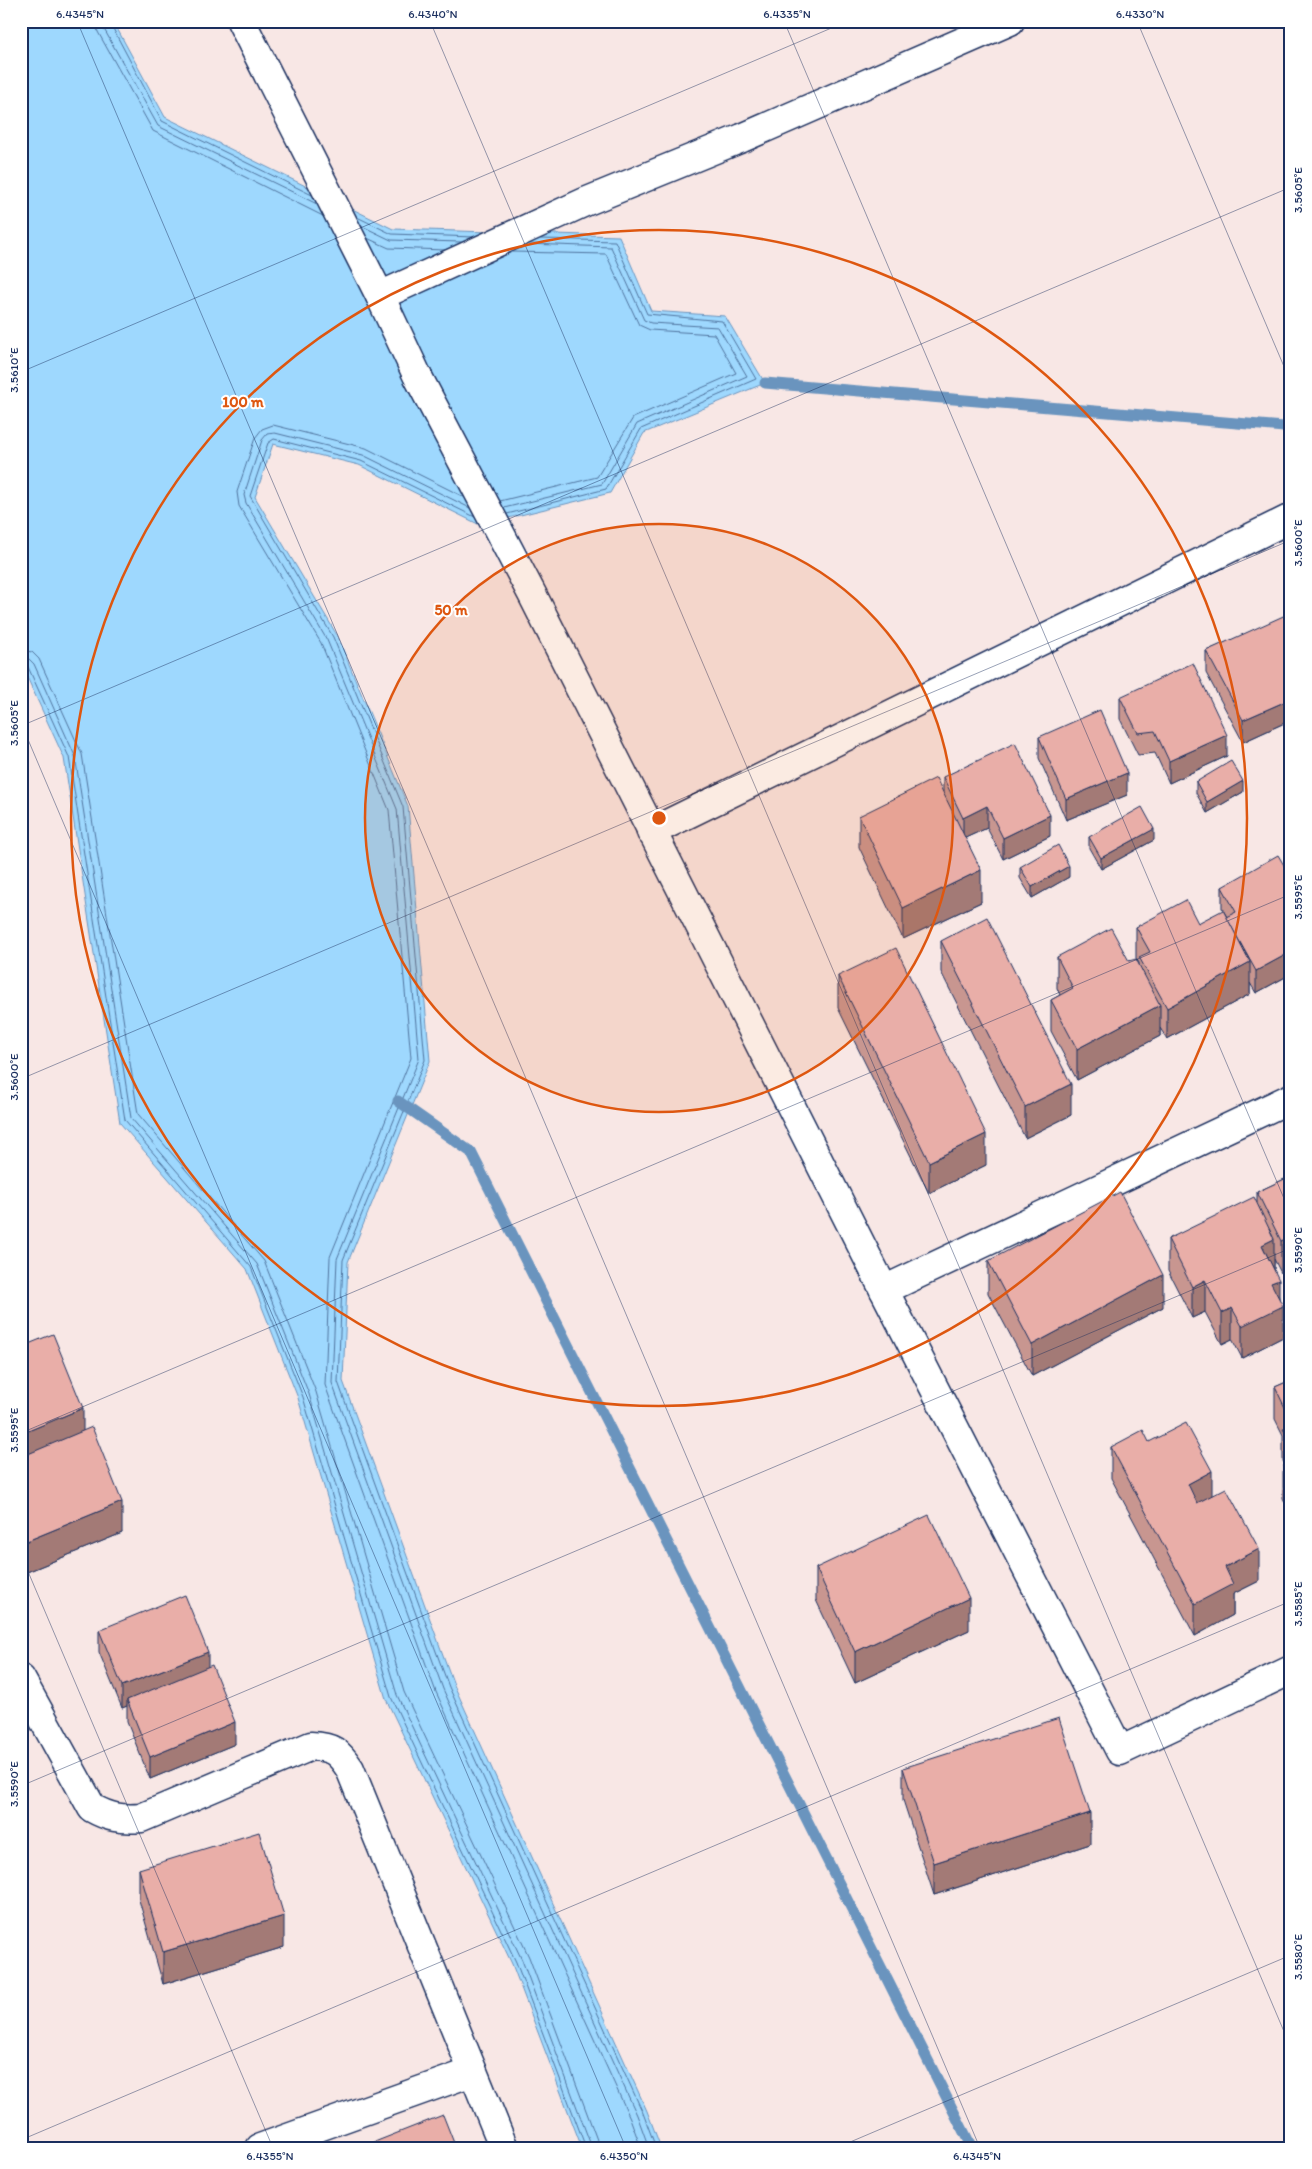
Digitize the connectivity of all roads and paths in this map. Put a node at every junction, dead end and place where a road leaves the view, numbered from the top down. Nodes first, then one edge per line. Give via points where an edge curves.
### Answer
1 (241, 21) edge
2 (1010, 21) edge
3 (380, 296) junction
4 (1291, 518) edge
5 (651, 832) junction
6 (1291, 1098) edge
7 (884, 1290) junction
8 (1291, 1670) edge
9 (21, 1679) edge
10 (472, 2072) junction
11 (260, 2148) edge
12 (504, 2148) edge

1 - 3 street
2 - 3 street via 742,138 585,202
3 - 5 street via 417,375 533,596
4 - 5 street
5 - 7 street
6 - 7 street
7 - 8 street via 1120,1751
9 - 10 street via 92,1808 121,1820 141,1818 311,1746 326,1747 339,1753 350,1769
10 - 11 street
10 - 12 street

